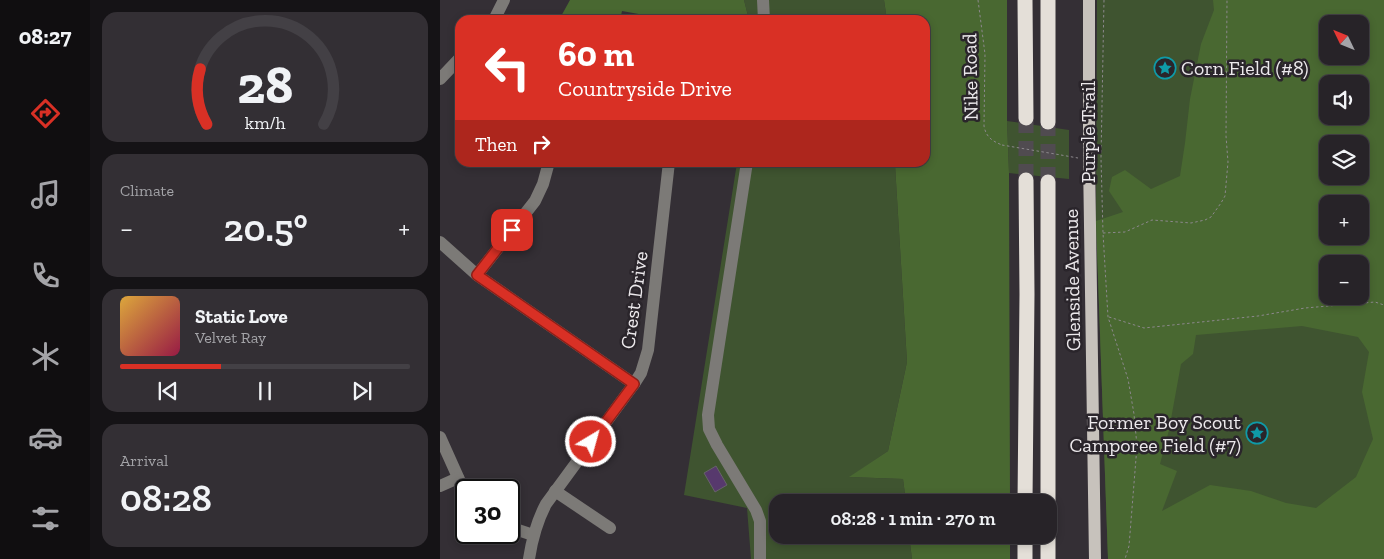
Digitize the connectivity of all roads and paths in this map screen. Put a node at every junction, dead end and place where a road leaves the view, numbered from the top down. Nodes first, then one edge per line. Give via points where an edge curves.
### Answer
1 (504, 0) edge
2 (763, 0) edge
3 (978, 0) edge
4 (1024, 0) edge
5 (1048, 0) edge
6 (1088, 0) edge
7 (1104, 0) edge
8 (1227, 0) edge
9 (496, 15) edge
10 (764, 15) edge
11 (455, 63) edge
12 (440, 78) edge
13 (1026, 118) tunnel mouth
14 (1048, 122) tunnel mouth
15 (1088, 160) junction
16 (548, 167) edge
17 (668, 167) edge
18 (746, 167) edge
19 (1026, 180) tunnel mouth
20 (1048, 182) tunnel mouth
21 (1103, 233) junction
22 (440, 242) edge
23 (477, 275) junction
24 (1384, 305) edge
25 (1108, 317) junction
26 (634, 384) junction
27 (440, 437) edge
28 (458, 478) joint
29 (440, 486) edge
30 (555, 491) junction
31 (1025, 494) edge
32 (610, 528) dead end
33 (520, 530) edge
34 (533, 535) junction
35 (1025, 544) edge
36 (529, 559) edge
37 (760, 559) edge
38 (1026, 559) edge
39 (1048, 559) edge
40 (1095, 559) edge
41 (1124, 559) edge

1 - 9 street
2 - 10 street
3 - 15 path, Nike Road, bridge via 985,54 984,126 990,139 1002,145
4 - 13 highway
5 - 14 highway
6 - 15 main road, Glenside Avenue
7 - 21 path, Purple Trail
8 - 21 path via 1228,162 1225,196 1212,217 1205,220 1191,223 1152,220 1125,232
11 - 12 street
15 - 40 main road, Glenside Avenue
16 - 23 street via 535,201
17 - 26 street, Crest Drive via 648,350
18 - 37 street via 708,415 709,429 760,521
19 - 31 highway
20 - 39 highway
21 - 25 path, Purple Trail
22 - 23 street
23 - 26 street
24 - 25 path via 1376,302 1305,308 1144,328
25 - 41 path, Purple Trail via 1128,379 1137,446 1129,546
26 - 30 street, Crest Drive
27 - 28 street
28 - 29 street
30 - 32 street
30 - 34 street, Crest Drive via 540,515
33 - 34 street
34 - 36 street, Crest Drive
35 - 38 highway

